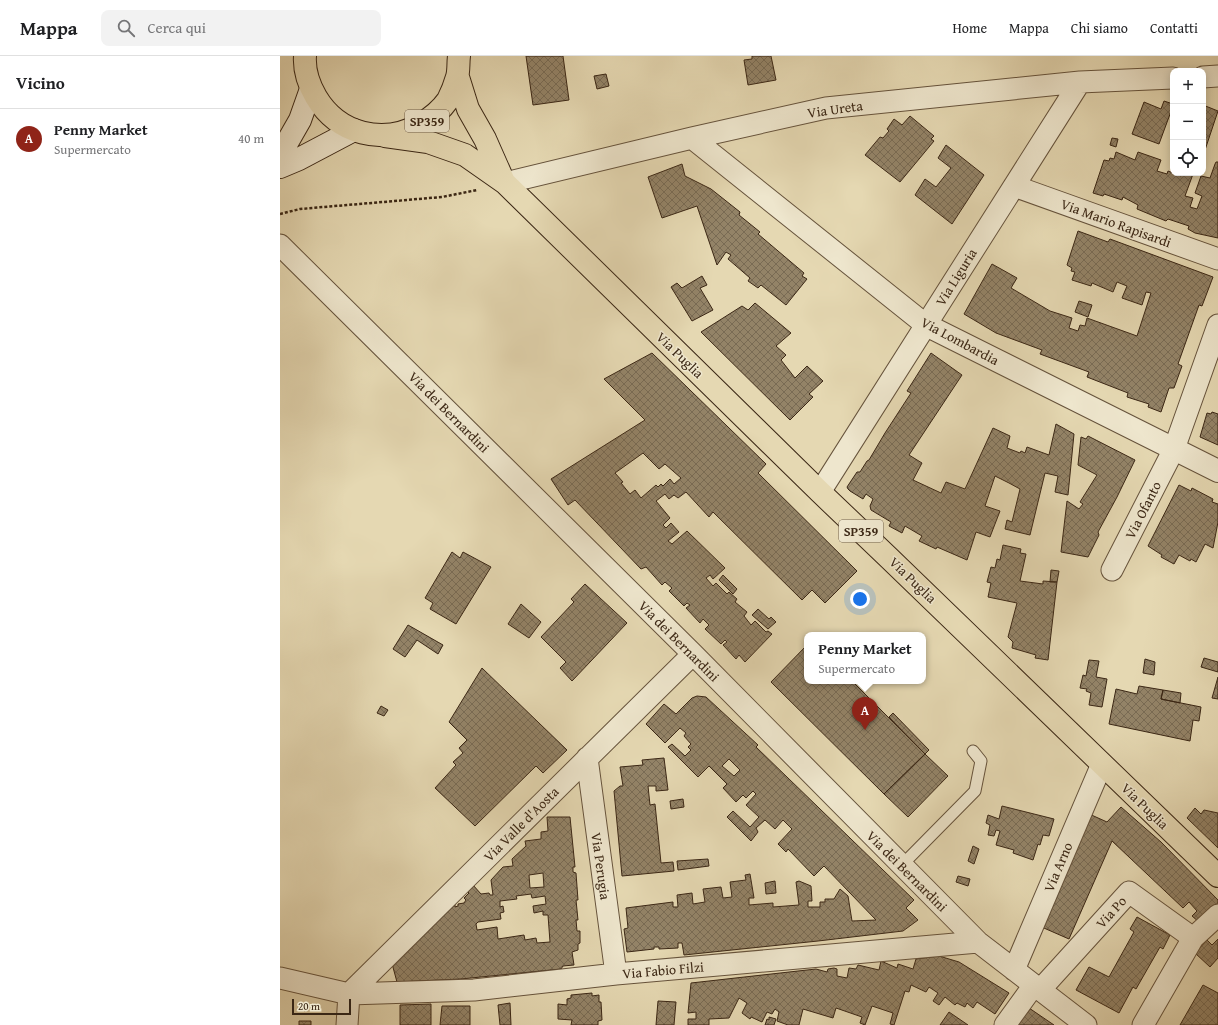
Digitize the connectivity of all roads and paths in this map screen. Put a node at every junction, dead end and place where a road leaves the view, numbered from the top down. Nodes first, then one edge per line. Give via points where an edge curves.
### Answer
1 (305, 57) edge
2 (458, 66) edge
3 (1218, 76) edge
4 (1206, 77) edge
5 (1170, 78) edge
6 (1080, 82) junction
7 (311, 89) junction
8 (354, 130) junction
9 (385, 136) junction
10 (692, 138) junction
11 (280, 155) edge
12 (280, 167) edge
13 (504, 183) junction
14 (1014, 186) junction
15 (280, 214) edge
16 (280, 245) edge
17 (1218, 259) edge
18 (926, 325) junction
19 (1218, 325) edge
20 (1174, 449) junction
21 (1218, 471) edge
22 (820, 492) junction
23 (1112, 570) dead end
24 (693, 654) junction
25 (973, 751) dead end
26 (587, 758) junction
27 (1102, 764) junction
28 (902, 865) junction
29 (1218, 876) edge
30 (1218, 915) edge
31 (1193, 938) junction
32 (978, 942) junction
33 (1014, 970) junction
34 (616, 974) junction
35 (280, 978) edge
36 (1037, 988) junction
37 (349, 994) junction
38 (347, 1025) edge
39 (1005, 1025) edge
40 (1086, 1025) edge
41 (1143, 1025) edge

1 - 7 main road, SP359 via 306,74
2 - 9 main road, SP359 via 448,100 431,118 409,131
2 - 13 main road, Via Puglia / SP359 via 468,109 485,139
3 - 4 street
5 - 6 street, Via Ureta
6 - 10 street, Via Ureta via 826,108
6 - 14 street, Via Liguria
7 - 8 main road, SP359 via 336,121
7 - 11 street via 300,120
8 - 9 main road, SP359 via 369,135
8 - 12 street
9 - 13 main road, Via Puglia / SP359 via 428,142 465,155
10 - 13 street, Via Ureta
10 - 18 street, Via Lombardia
13 - 15 path via 442,197 300,209
13 - 22 main road, Via Puglia / SP359
14 - 17 street, Via Mario Rapisardi
14 - 18 street, Via Liguria
16 - 24 street, Via dei Bernardini
18 - 20 street, Via Lombardia
18 - 22 street, Via Liguria
19 - 20 street, Via Ofanto
20 - 21 street, Via Lombardia
20 - 23 street, Via Ofanto
22 - 27 main road, Via Puglia / SP359
24 - 26 street, Via Valle d'Aosta
24 - 28 street, Via dei Bernardini
25 - 28 lane via 981,761 975,791
26 - 34 street, Via Perugia
26 - 37 street, Via Valle d'Aosta
27 - 29 main road, Via Puglia / SP359
27 - 33 street, Via Arno
28 - 32 street, Via dei Bernardini
30 - 31 street
31 - 36 street, Via Po via 1129,892
31 - 41 street
32 - 33 street, Via dei Bernardini
32 - 34 street, Via Fabio Filzi
33 - 36 street, Via dei Bernardini
34 - 37 street, Via Fabio Filzi via 474,990
35 - 37 street, Via Fabio Filzi
36 - 39 street
36 - 40 street, Via dei Bernardini
37 - 38 street

